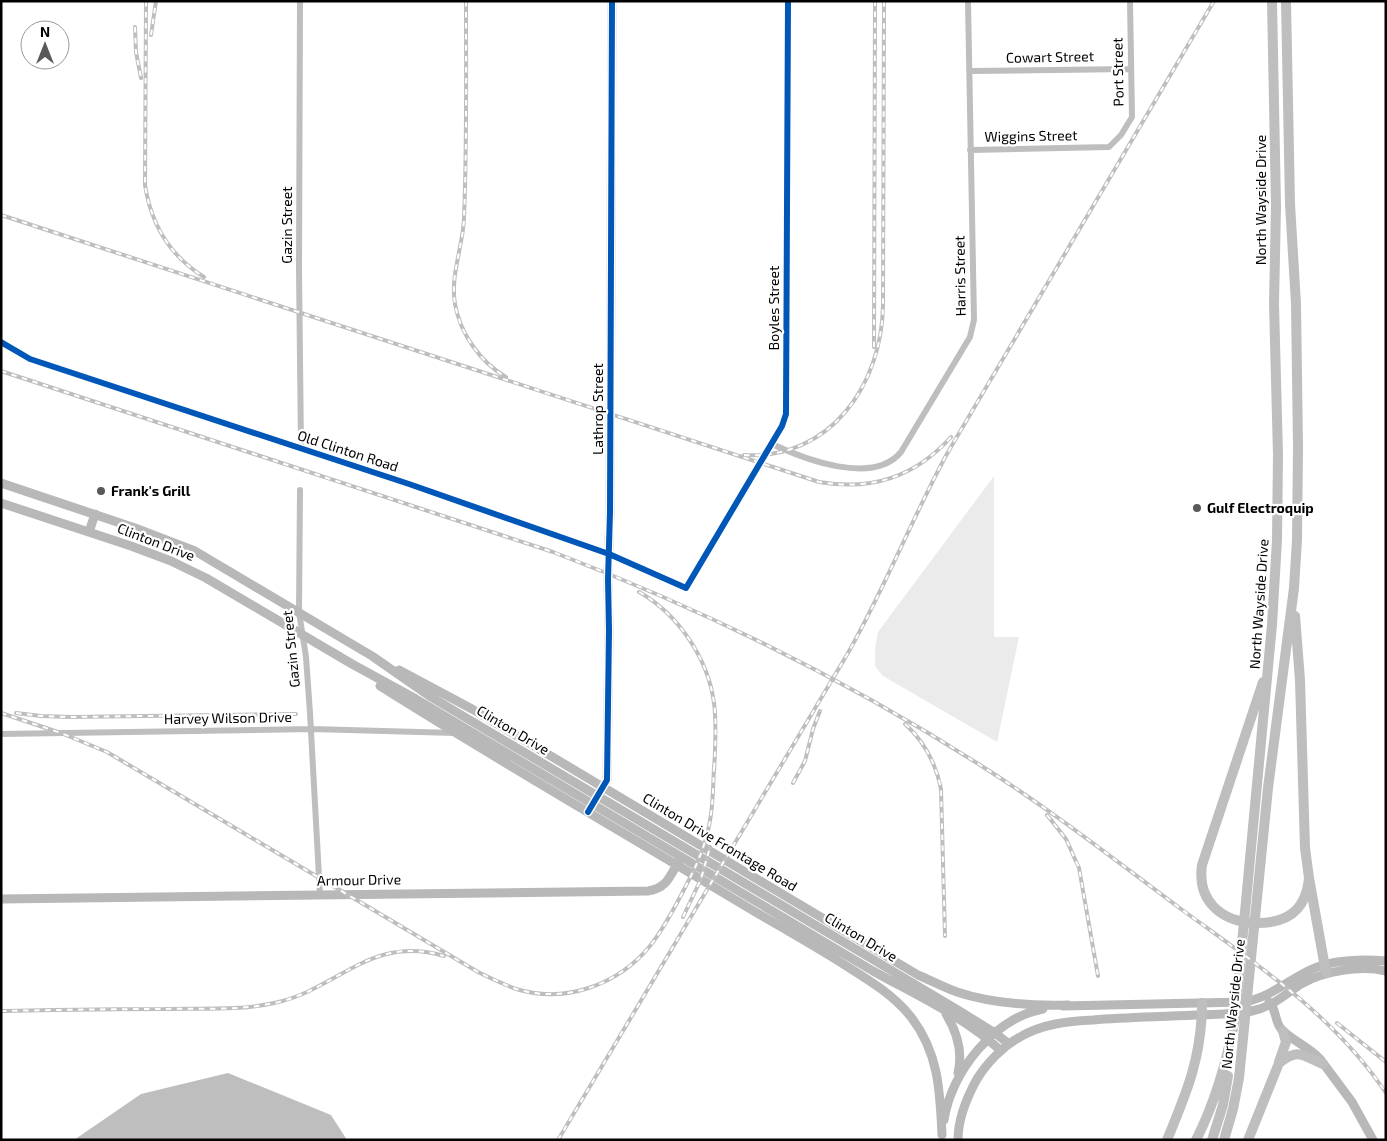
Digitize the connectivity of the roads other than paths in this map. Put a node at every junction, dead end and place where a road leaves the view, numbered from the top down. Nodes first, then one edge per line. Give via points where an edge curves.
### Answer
1 (300, 1) edge
2 (612, 1) edge
3 (788, 1) edge
4 (968, 1) edge
5 (1130, 1) edge
6 (1272, 1) edge
7 (1286, 1) edge
8 (1130, 68) junction
9 (970, 71) junction
10 (1092, 148) joint
11 (970, 150) junction
12 (1, 342) edge
13 (772, 444) junction
14 (301, 448) junction
15 (1, 483) edge
16 (300, 490) dead end
17 (1, 503) edge
18 (95, 514) junction
19 (89, 532) junction
20 (608, 554) junction
21 (686, 588) joint
22 (1294, 588) junction
23 (299, 612) junction
24 (303, 636) junction
25 (1270, 651) junction
26 (372, 656) junction
27 (352, 664) junction
28 (312, 729) junction
29 (455, 733) junction
30 (1, 734) edge
31 (568, 784) junction
32 (602, 788) junction
33 (588, 812) junction
34 (691, 840) junction
35 (677, 864) junction
36 (1308, 878) junction
37 (1253, 888) junction
38 (320, 895) junction
39 (1, 899) edge
40 (817, 932) junction
41 (1386, 961) edge
42 (1326, 969) junction
43 (1386, 971) edge
44 (918, 975) junction
45 (870, 981) junction
46 (1263, 997) junction
47 (928, 1002) junction
48 (1182, 1003) junction
49 (1202, 1003) junction
50 (1068, 1005) junction
51 (1082, 1005) junction
52 (1272, 1005) junction
53 (958, 1010) junction
54 (945, 1012) junction
55 (1202, 1015) junction
56 (1182, 1016) junction
57 (1082, 1020) junction
58 (1283, 1031) junction
59 (996, 1033) junction
60 (988, 1040) junction
61 (1009, 1044) junction
62 (1001, 1052) junction
63 (1232, 1063) junction
64 (1278, 1063) junction
65 (1323, 1064) junction
66 (956, 1081) junction
67 (942, 1138) edge
68 (958, 1140) edge
69 (1167, 1140) edge
70 (1196, 1140) edge
71 (1212, 1140) edge
72 (1224, 1140) edge
73 (1248, 1140) edge
74 (1373, 1140) edge

1 - 14 street, Gazin Street
2 - 20 street, Lathrop Street
3 - 13 street, Boyles Street via 786,408 782,426
4 - 9 street, Harris Street
5 - 8 street, Port Street
6 - 25 main road, North Wayside Drive via 1278,505
7 - 22 main road, North Wayside Drive via 1298,447
8 - 9 street, Cowart Street
8 - 10 street, Port Street via 1132,117 1110,147
9 - 11 street, Harris Street
10 - 11 street, Wiggins Street
11 - 13 street, Harris Street via 972,332 901,452 893,461 878,466 840,467 811,460
12 - 14 street, Old Clinton Road via 30,359
13 - 21 street, Boyles Street
14 - 20 street, Old Clinton Road
15 - 18 street, Clinton Drive
16 - 23 street, Gazin Street
17 - 19 street, Clinton Drive
18 - 19 street
18 - 23 street, Clinton Drive via 195,551
19 - 24 street, Clinton Drive via 171,561 206,578
20 - 21 street, Old Clinton Road
20 - 32 street, Lathrop Street via 607,780
22 - 36 main road
22 - 37 main road, North Wayside Drive
23 - 24 street, Gazin Street
23 - 26 street, Clinton Drive
24 - 27 street, Clinton Drive
24 - 28 street, Gazin Street
25 - 36 main road via 1261,689 1204,859 1202,887 1210,902 1223,914 1248,922 1265,923 1285,919 1297,910 1306,893
25 - 37 main road, North Wayside Drive
26 - 31 street, Clinton Drive
26 - 32 street, Clinton Drive Frontage Road via 472,709
27 - 29 street via 364,676
27 - 31 street, Clinton Drive
28 - 29 street, Harvey Wilson Drive
28 - 30 street, Harvey Wilson Drive
28 - 38 street, Gazin Street
29 - 33 street
31 - 40 street, Clinton Drive
32 - 33 street, Lathrop Street
32 - 34 street, Clinton Drive Frontage Road
33 - 35 street
34 - 35 street, Armour Drive
34 - 44 street, Clinton Drive Frontage Road
35 - 38 street, Armour Drive via 665,885 648,891
35 - 45 street
36 - 42 main road
37 - 63 main road, North Wayside Drive
37 - 63 main road, North Wayside Drive
38 - 39 street, Armour Drive
40 - 47 street, Clinton Drive
40 - 53 street, Clinton Drive
41 - 42 street via 1356,961
42 - 43 street
42 - 46 street via 1304,974
42 - 52 street
44 - 50 street, Clinton Drive Frontage Road via 955,991 990,1000 1032,1006
44 - 53 street
45 - 47 street
45 - 67 street via 912,1018 929,1049 938,1081
46 - 49 street via 1244,1002
46 - 52 street
47 - 54 street, Clinton Drive
48 - 49 street
48 - 51 street
48 - 56 street
49 - 55 main road
50 - 51 street
50 - 59 street via 1040,1009
51 - 57 street
52 - 55 street via 1241,1013
52 - 58 street
53 - 59 street, Clinton Drive
54 - 60 street, Clinton Drive
54 - 66 street via 960,1052
55 - 56 street
55 - 69 main road via 1189,1088
56 - 57 street
57 - 61 street via 1053,1024 1020,1036
58 - 64 main road via 1286,1042
58 - 65 street via 1314,1052
59 - 60 street
59 - 61 street, Clinton Drive
60 - 62 street, Clinton Drive
60 - 66 street via 966,1064
61 - 62 street
62 - 68 street via 980,1074 970,1092 958,1129
63 - 70 main road, North Wayside Drive
63 - 71 main road
63 - 72 main road, North Wayside Drive via 1237,1094
64 - 65 main road via 1296,1054 1306,1055
64 - 73 main road
65 - 74 street via 1352,1102
66 - 67 street via 945,1115

